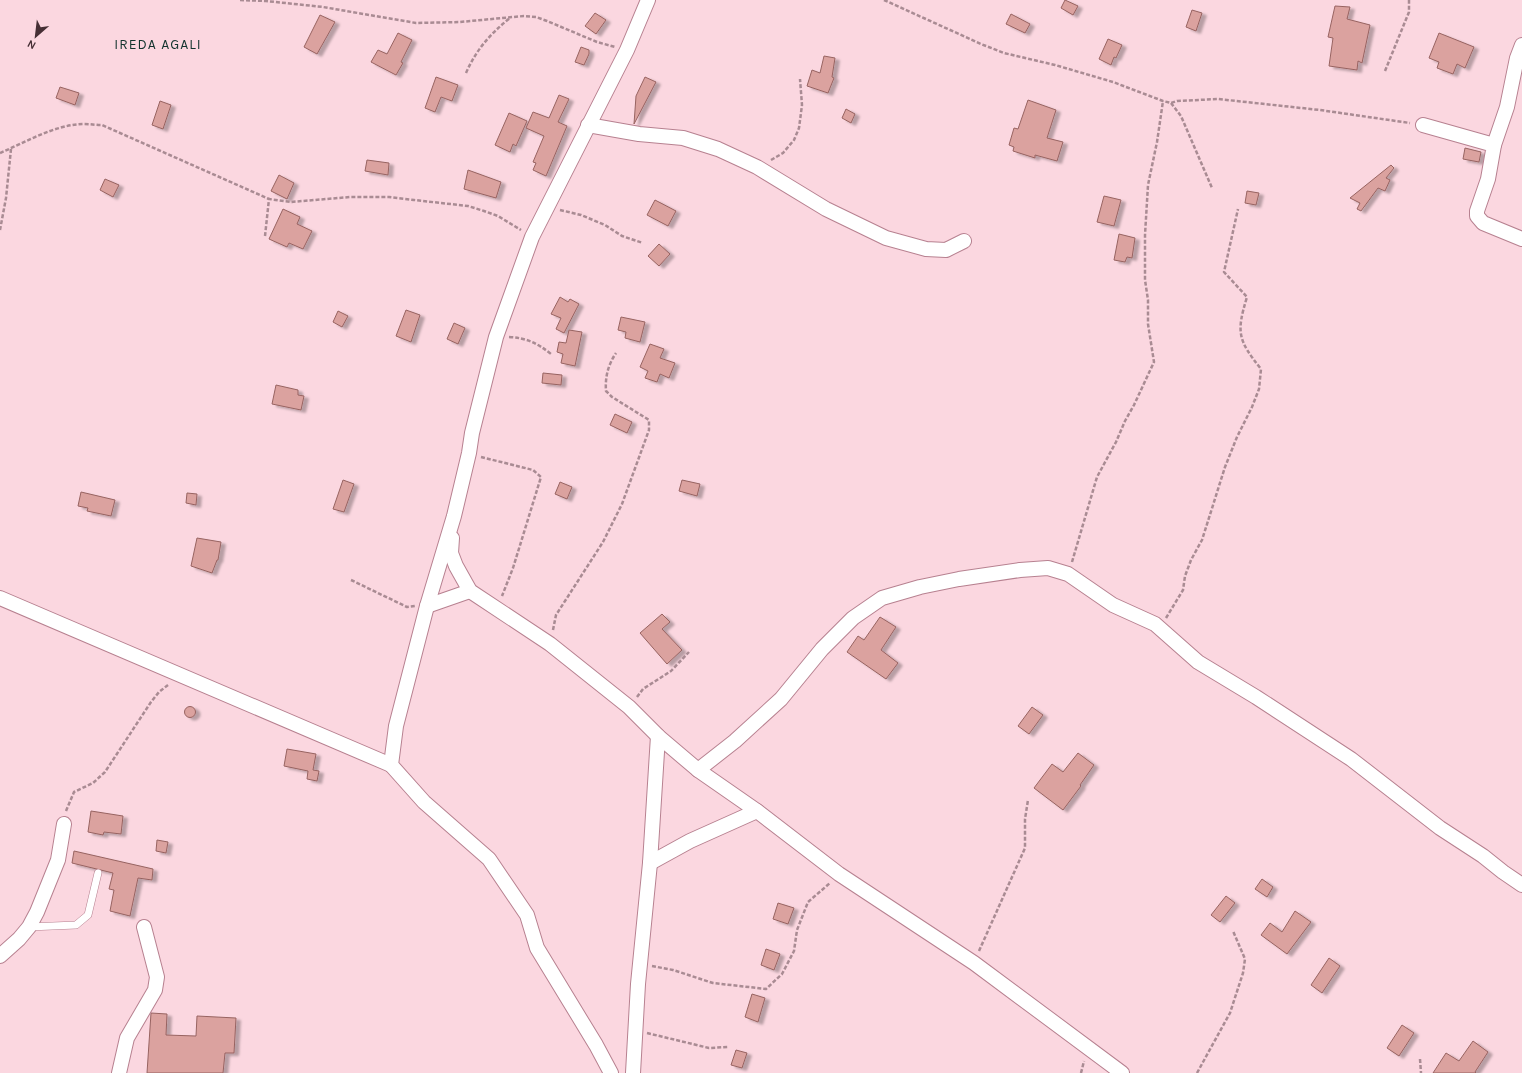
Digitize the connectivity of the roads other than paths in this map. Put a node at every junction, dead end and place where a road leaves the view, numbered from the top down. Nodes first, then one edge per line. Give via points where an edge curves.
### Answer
1 (648, 0) edge
2 (1522, 45) edge
3 (588, 125) junction
4 (1423, 125) road end
5 (1494, 145) junction
6 (1522, 239) edge
7 (964, 241) dead end
8 (454, 516) junction
9 (470, 591) junction
10 (0, 598) edge
11 (427, 606) junction
12 (658, 736) junction
13 (391, 765) junction
14 (698, 770) junction
15 (757, 812) junction
16 (64, 824) road end
17 (650, 863) junction
18 (98, 873) dead end
19 (1522, 885) edge
20 (29, 927) junction
21 (144, 927) dead end
22 (0, 956) edge
23 (119, 1073) edge
24 (611, 1073) edge
25 (633, 1073) edge
26 (1122, 1073) edge

1 - 3 street via 627,50
2 - 5 street via 1507,107
3 - 7 street via 639,134 683,138 718,149 757,167 826,209 886,238 926,249 946,250
3 - 8 street via 532,237 496,337
4 - 5 street
5 - 6 street via 1488,179 1477,216 1483,223
8 - 9 street via 451,553
8 - 11 street
9 - 11 street
9 - 12 street via 550,644 629,707
10 - 13 street
11 - 13 street via 396,726
12 - 14 street
12 - 17 street
13 - 24 street via 424,802 490,859 527,915 537,948
14 - 15 street
14 - 19 street via 735,741 781,699 822,649 853,618 882,598 959,579 1048,568 1068,574 1114,605 1155,624 1198,662 1352,759 1440,828
15 - 17 street via 690,841
15 - 26 street via 839,874 974,963
16 - 20 street via 58,860 38,912
17 - 25 street
18 - 20 lane via 88,916 76,925
20 - 22 street
21 - 23 street via 157,977 155,990 127,1038

